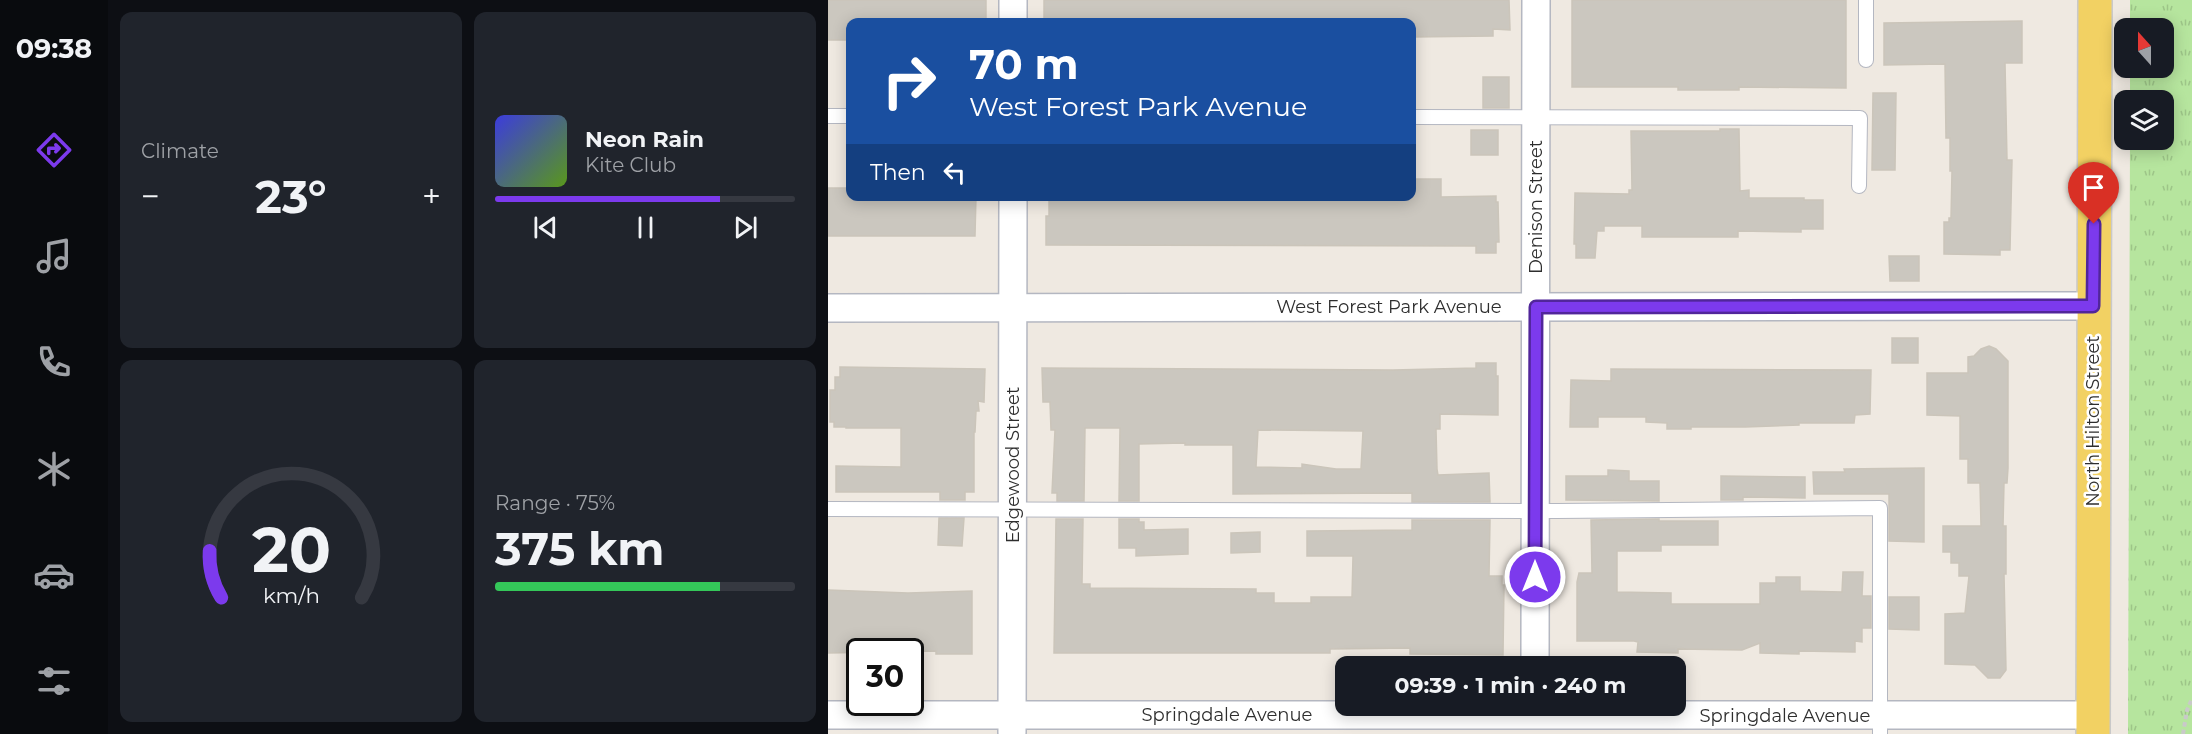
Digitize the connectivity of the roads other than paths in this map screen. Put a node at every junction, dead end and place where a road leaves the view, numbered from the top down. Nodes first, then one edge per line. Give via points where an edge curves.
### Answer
1 (1013, 0) edge
2 (1536, 0) edge
3 (1866, 0) edge
4 (2094, 0) edge
5 (1013, 18) edge
6 (1866, 60) dead end
7 (828, 116) edge
8 (846, 116) edge
9 (1416, 117) edge
10 (1536, 117) junction
11 (1859, 186) dead end
12 (1013, 201) edge
13 (2093, 306) junction
14 (1536, 307) junction
15 (828, 308) edge
16 (1013, 308) junction
17 (828, 509) edge
18 (1013, 509) junction
19 (1534, 510) junction
20 (1535, 656) edge
21 (828, 715) edge
22 (1536, 718) edge
23 (1012, 725) edge
24 (1880, 725) edge
25 (2093, 725) edge

1 - 5 street
2 - 10 street, Denison Street
3 - 6 lane
4 - 13 main road, North Hilton Street
7 - 8 lane
9 - 10 lane
10 - 11 lane via 1860,118
10 - 14 street, Denison Street
12 - 16 street, Edgewood Street
13 - 14 street, West Forest Park Avenue
13 - 25 main road, North Hilton Street
14 - 16 street, West Forest Park Avenue
14 - 19 street, Denison Street
15 - 16 street, West Forest Park Avenue
16 - 18 street, Edgewood Street
17 - 18 lane
18 - 19 lane
18 - 23 street, Edgewood Street
19 - 20 street, Denison Street
19 - 24 lane via 1880,507
21 - 23 street, Springdale Avenue
22 - 23 street, Springdale Avenue
22 - 24 street, Springdale Avenue
24 - 25 street, Springdale Avenue

